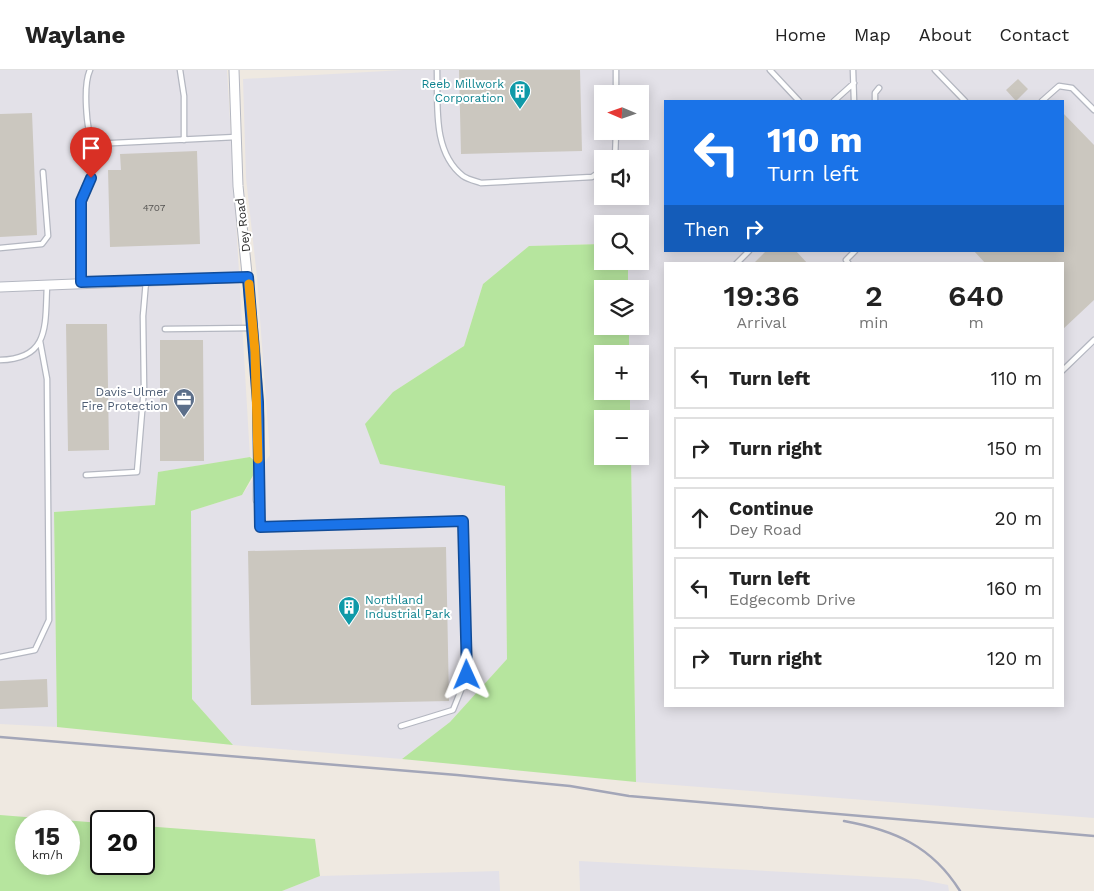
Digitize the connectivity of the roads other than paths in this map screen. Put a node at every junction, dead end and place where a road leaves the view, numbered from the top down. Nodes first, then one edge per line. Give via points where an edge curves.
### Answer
1 (90, 70) edge
2 (180, 70) edge
3 (234, 70) edge
4 (437, 70) edge
5 (616, 70) edge
6 (770, 70) edge
7 (854, 70) edge
8 (935, 70) edge
9 (854, 83) junction
10 (616, 85) edge
11 (879, 88) dead end
12 (798, 100) edge
13 (835, 100) edge
14 (854, 100) edge
15 (875, 100) edge
16 (964, 100) edge
17 (1043, 100) edge
18 (1094, 110) edge
19 (236, 137) junction
20 (184, 140) junction
21 (93, 144) junction
22 (43, 172) dead end
23 (594, 176) edge
24 (0, 248) edge
25 (748, 252) edge
26 (855, 252) edge
27 (738, 262) edge
28 (848, 262) edge
29 (248, 277) junction
30 (147, 280) junction
31 (81, 282) junction
32 (47, 284) junction
33 (0, 287) edge
34 (253, 328) junction
35 (165, 329) dead end
36 (1094, 340) edge
37 (40, 341) junction
38 (0, 360) edge
39 (1064, 369) edge
40 (86, 476) dead end
41 (258, 500) joint
42 (0, 657) edge
43 (401, 726) dead end

1 - 21 lane via 86,85 89,136
2 - 20 lane via 184,96
3 - 19 street, Dey Road
4 - 23 lane via 440,138 448,160 463,176 490,182
5 - 10 lane
6 - 12 lane
7 - 9 lane
8 - 16 lane
9 - 13 lane
9 - 14 lane
11 - 15 lane
17 - 18 lane via 1059,86 1072,88
19 - 20 lane
19 - 29 street, Dey Road
20 - 21 lane
21 - 31 lane via 90,151 91,178 81,201
22 - 24 lane via 48,236 42,244
25 - 27 lane
26 - 28 lane
29 - 30 street
29 - 34 street, Dey Road
30 - 31 street
30 - 40 lane via 143,316 144,388 137,472
31 - 32 street
32 - 33 street
32 - 37 lane
34 - 35 lane
34 - 41 street, Dey Road
36 - 39 lane
37 - 38 lane via 32,353 12,360
37 - 42 lane via 47,379 49,620 35,650
41 - 43 lane via 260,527 463,521 467,675 453,710

